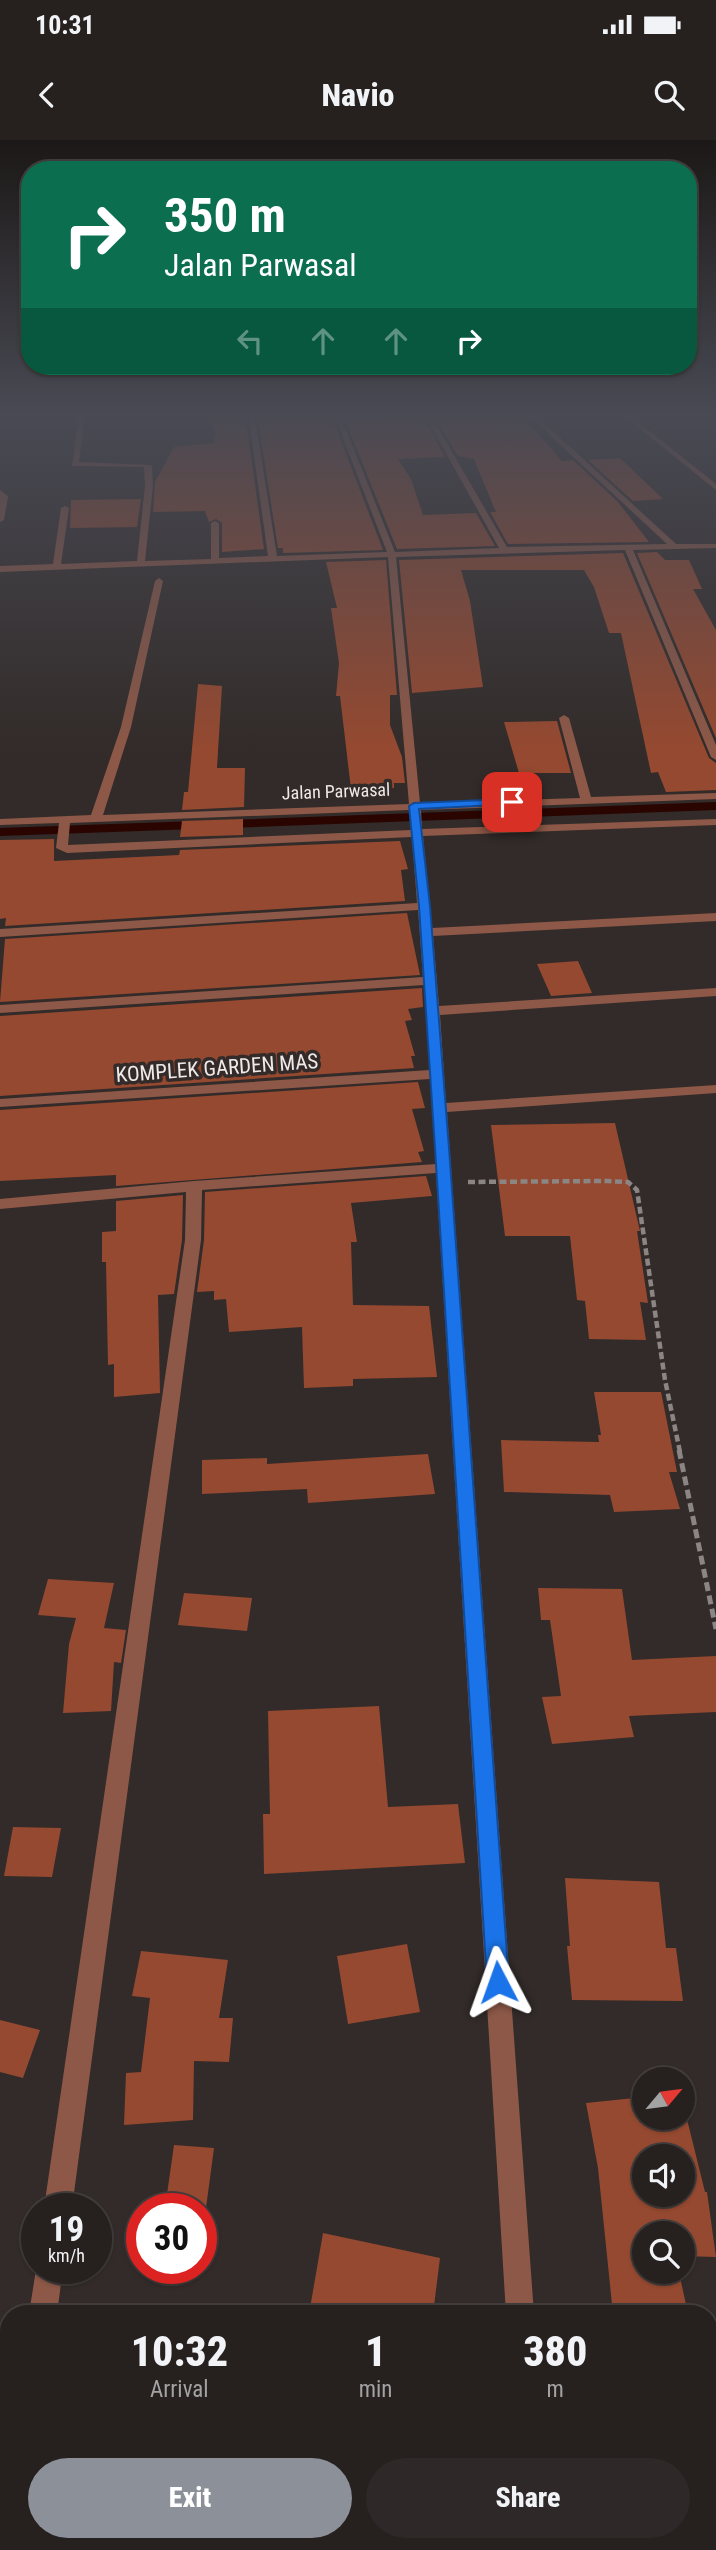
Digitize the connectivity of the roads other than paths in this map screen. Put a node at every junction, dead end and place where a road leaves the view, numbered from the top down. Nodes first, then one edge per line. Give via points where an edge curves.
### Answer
1 (63, 524) edge
2 (145, 524) edge
3 (215, 524) edge
4 (268, 524) edge
5 (381, 524) edge
6 (490, 524) edge
7 (649, 524) edge
8 (716, 546) edge
9 (674, 547) junction
10 (628, 548) junction
11 (504, 550) junction
12 (392, 555) junction
13 (273, 559) junction
14 (215, 561) junction
15 (141, 563) junction
16 (57, 566) junction
17 (0, 569) edge
18 (159, 581) dead end
19 (564, 718) dead end
20 (716, 757) edge
21 (716, 796) edge
22 (586, 799) junction
23 (628, 811) junction
24 (541, 814) junction
25 (96, 818) junction
26 (415, 819) junction
27 (0, 822) edge
28 (716, 822) edge
29 (64, 826) junction
30 (425, 906) junction
31 (716, 917) edge
32 (427, 932) junction
33 (0, 933) edge
34 (430, 981) junction
35 (716, 992) edge
36 (0, 1009) edge
37 (432, 1011) junction
38 (437, 1074) junction
39 (716, 1089) edge
40 (0, 1103) edge
41 (439, 1108) junction
42 (444, 1175) junction
43 (194, 1186) junction
44 (0, 1204) edge
45 (60, 2193) edge
46 (47, 2284) edge
47 (44, 2305) edge
48 (519, 2305) edge

1 - 16 street
2 - 15 street
3 - 14 street
4 - 13 street
5 - 12 street
6 - 11 street
7 - 9 street
8 - 9 street
9 - 10 street
10 - 11 street
10 - 20 street
11 - 12 street
12 - 13 street
12 - 26 street
13 - 14 street
14 - 15 street
15 - 16 street
16 - 17 street
18 - 25 street via 126,727
19 - 22 street
21 - 23 street, Jalan Parwasal
22 - 23 street, Jalan Parwasal
22 - 24 street, Jalan Parwasal
23 - 24 street
23 - 28 street
24 - 26 street
24 - 26 street, Jalan Parwasal
25 - 26 street, Jalan Parwasal
25 - 29 street, Jalan Parwasal
26 - 29 street via 76,849 62,848
26 - 30 street
27 - 29 street, Jalan Parwasal
30 - 32 street
30 - 33 street
31 - 32 street
32 - 34 street
34 - 36 street
34 - 37 street
35 - 37 street
37 - 38 street
38 - 40 street, KOMPLEK GARDEN MAS
38 - 41 street
39 - 41 street
41 - 42 street
42 - 43 street
42 - 48 street
43 - 44 street
43 - 45 street via 189,1267
46 - 47 street

